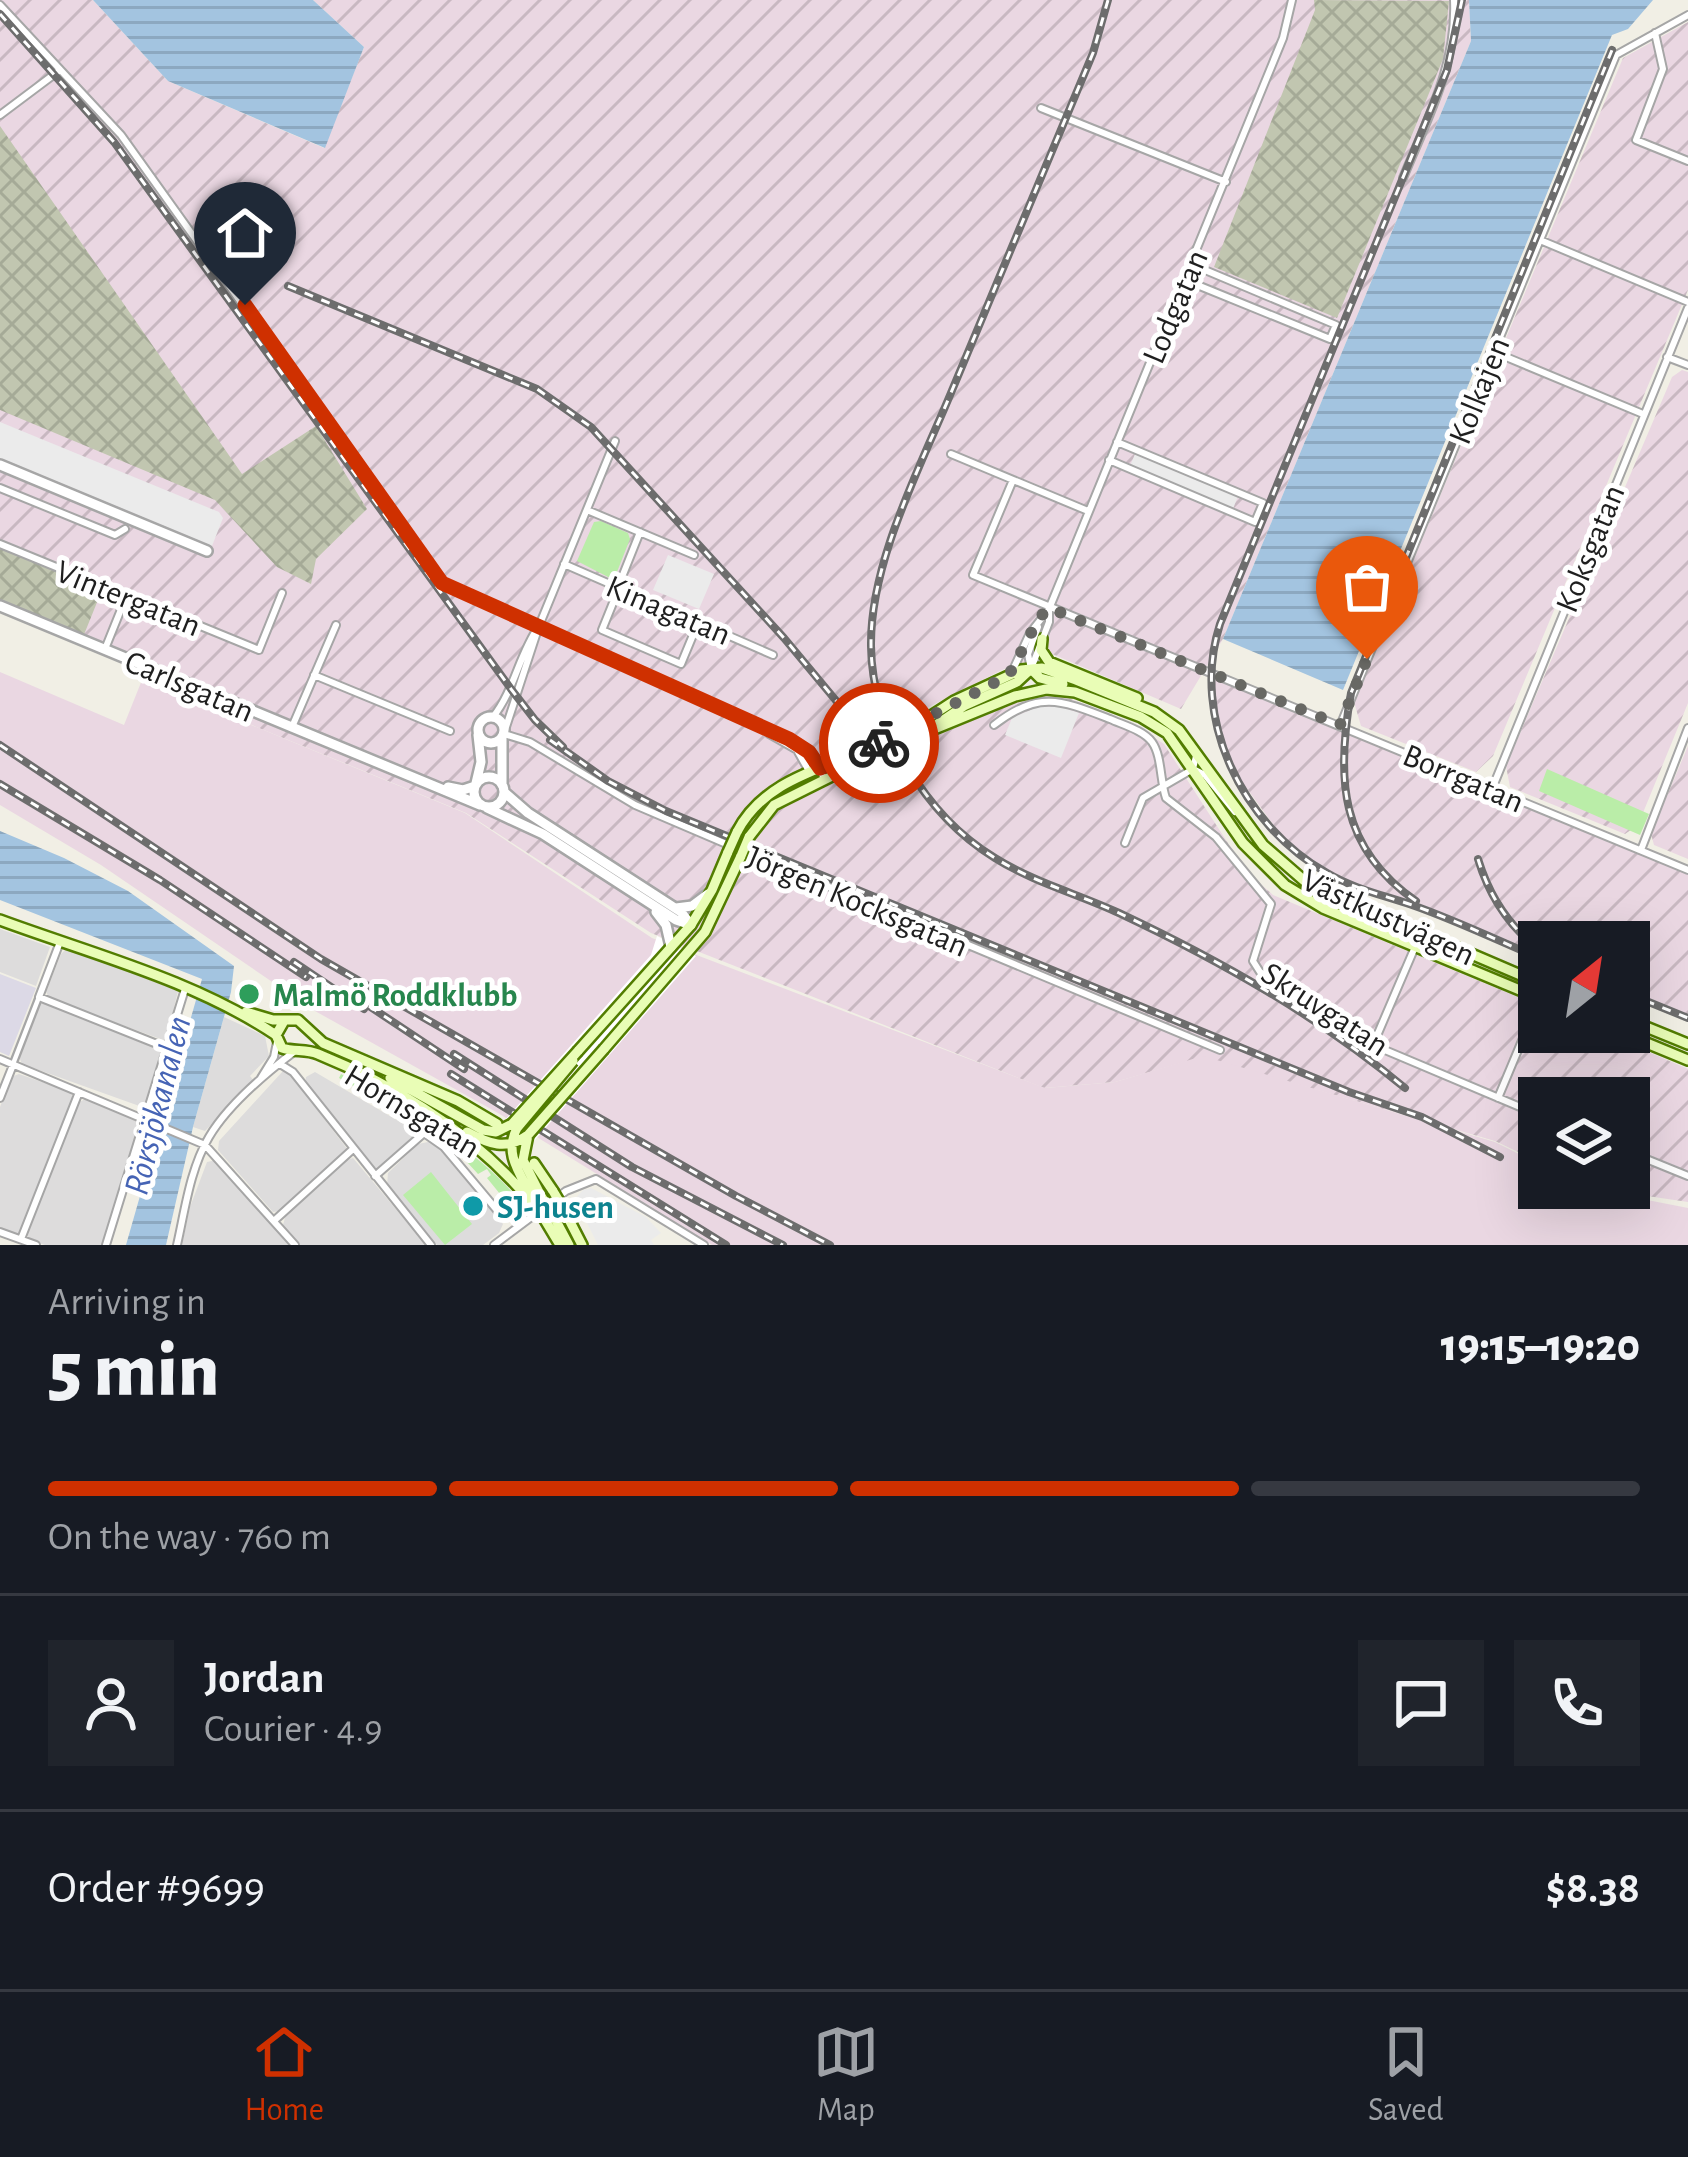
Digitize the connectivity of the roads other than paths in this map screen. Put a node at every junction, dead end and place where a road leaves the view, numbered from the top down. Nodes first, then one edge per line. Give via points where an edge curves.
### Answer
1 (1292, 0) edge
2 (1454, 0) edge
3 (0, 5) edge
4 (1688, 15) edge
5 (1655, 33) junction
6 (60, 70) junction
7 (1040, 108) dead end
8 (0, 115) edge
9 (1688, 161) edge
10 (1403, 178) dead end
11 (1226, 182) junction
12 (1540, 240) junction
13 (1192, 265) junction
14 (1185, 280) junction
15 (1688, 305) edge
16 (1494, 352) junction
17 (1667, 357) junction
18 (1688, 365) edge
19 (1643, 414) junction
20 (615, 441) dead end
21 (1116, 442) junction
22 (951, 454) dead end
23 (1109, 460) junction
24 (0, 465) edge
25 (1012, 480) junction
26 (0, 488) edge
27 (586, 510) junction
28 (1088, 512) junction
29 (125, 529) dead end
30 (640, 532) junction
31 (0, 544) edge
32 (207, 550) dead end
33 (694, 555) dead end
34 (564, 564) junction
35 (618, 587) junction
36 (282, 593) dead end
37 (126, 596) junction
38 (0, 606) edge
39 (1049, 608) junction
40 (1039, 618) junction
41 (698, 622) junction
42 (336, 625) dead end
43 (538, 626) junction
44 (1042, 639) junction
45 (105, 649) junction
46 (773, 655) dead end
47 (1031, 669) junction
48 (314, 675) junction
49 (1009, 675) junction
50 (1106, 703) junction
51 (512, 714) junction
52 (494, 717) junction
53 (994, 725) dead end
54 (1340, 725) junction
55 (292, 727) junction
56 (1688, 728) edge
57 (1179, 730) junction
58 (450, 731) dead end
59 (918, 732) junction
60 (504, 734) junction
61 (478, 735) junction
62 (522, 738) junction
63 (1196, 751) junction
64 (381, 764) junction
65 (1193, 769) junction
66 (816, 775) junction
67 (476, 784) junction
68 (1162, 786) junction
69 (503, 789) junction
70 (1492, 789) junction
71 (483, 806) junction
72 (1242, 819) junction
73 (1125, 843) dead end
74 (1640, 850) junction
75 (1688, 870) edge
76 (712, 890) junction
77 (644, 900) junction
78 (676, 908) junction
79 (0, 920) edge
80 (712, 921) junction
81 (691, 925) junction
82 (60, 942) junction
83 (672, 945) junction
84 (1415, 947) junction
85 (689, 952) junction
86 (1518, 974) edge
87 (1518, 990) edge
88 (190, 991) junction
89 (39, 997) junction
90 (229, 1007) junction
91 (284, 1021) junction
92 (1650, 1028) edge
93 (309, 1032) junction
94 (277, 1037) junction
95 (1650, 1044) edge
96 (1688, 1044) edge
97 (1373, 1045) junction
98 (167, 1048) junction
99 (1220, 1050) dead end
100 (1518, 1050) edge
101 (297, 1051) junction
102 (0, 1059) edge
103 (359, 1060) junction
104 (1688, 1060) edge
105 (280, 1064) junction
106 (13, 1065) junction
107 (260, 1082) junction
108 (79, 1092) junction
109 (0, 1098) edge
110 (1498, 1098) junction
111 (1518, 1106) edge
112 (145, 1119) junction
113 (441, 1119) junction
114 (496, 1124) dead end
115 (515, 1126) junction
116 (528, 1136) junction
117 (205, 1145) junction
118 (512, 1145) junction
119 (353, 1149) junction
120 (1650, 1161) edge
121 (534, 1163) dead end
122 (375, 1176) junction
123 (1688, 1176) edge
124 (536, 1200) junction
125 (501, 1216) dead end
126 (547, 1217) junction
127 (274, 1220) junction
128 (0, 1232) edge
129 (21, 1239) junction
130 (36, 1245) edge
131 (106, 1245) edge
132 (177, 1245) edge
133 (295, 1245) edge
134 (431, 1245) edge
135 (494, 1245) edge
136 (560, 1245) edge
137 (569, 1245) edge
138 (582, 1245) edge
139 (704, 1245) edge

1 - 11 street, Lodgatan
2 - 10 street via 1448,71
3 - 6 street
4 - 5 street
5 - 9 street via 1663,69 1636,140
5 - 12 street, Kolkajen via 1616,55
6 - 8 street
6 - 43 street via 121,135 442,583
7 - 11 street
11 - 13 street, Lodgatan
12 - 15 street
12 - 16 street, Kolkajen
13 - 14 street, Lodgatan
13 - 14 street via 1336,325 1330,339
14 - 21 street, Lodgatan
15 - 17 street, Koksgatan
16 - 19 street
16 - 54 street, Kolkajen
17 - 18 street
17 - 19 street, Koksgatan
19 - 70 street, Koksgatan
20 - 27 street
21 - 23 street, Lodgatan
21 - 23 street via 1263,502 1255,522
22 - 25 street
23 - 28 street, Lodgatan
24 - 32 street
25 - 28 street
25 - 39 street, Borrgatan via 974,575
26 - 29 street via 115,536
27 - 30 street
27 - 34 street
28 - 39 street, Lodgatan
30 - 33 street
30 - 35 street
31 - 37 street, Vintergatan
34 - 35 street, Kinagatan
34 - 43 street
35 - 41 street, Kinagatan
35 - 41 street via 602,630 681,664
36 - 37 street, Vintergatan via 259,650
37 - 45 street
38 - 45 street, Carlsgatan
39 - 40 street, Lodgatan
39 - 44 street, Lodgatan
39 - 54 street, Borrgatan
40 - 47 street
40 - 49 street, Lodgatan
41 - 46 street, Kinagatan
42 - 48 street
43 - 51 street
43 - 52 street
43 - 66 street via 798,743
44 - 47 street, Lodgatan
44 - 57 main road via 1048,662 1141,700
45 - 55 street, Carlsgatan
47 - 49 main road, Västkustvägen
47 - 50 main road, Västkustvägen
47 - 57 main road, Västkustvägen via 1134,703
47 - 59 main road
48 - 55 street
48 - 58 street
49 - 59 main road, Västkustvägen via 954,701
50 - 59 main road, Västkustvägen via 1036,690
50 - 65 main road, Västkustvägen via 1160,727
51 - 60 street
51 - 62 street
52 - 60 street
52 - 61 street via 481,722
53 - 68 street via 1034,702 1072,704 1146,735
54 - 70 street, Borrgatan
55 - 64 street, Carlsgatan
56 - 74 street
57 - 63 main road, Västkustvägen
59 - 66 main road, Västkustvägen, bridge
60 - 61 street via 490,744
60 - 62 street, Jörgen Kocksgatan
60 - 69 street
61 - 67 street
62 - 99 street, Jörgen Kocksgatan via 635,805
63 - 65 street
63 - 72 main road, Västkustvägen
64 - 67 street, Carlsgatan via 456,789
64 - 71 street, Carlsgatan
65 - 68 street
65 - 72 street
65 - 84 main road, Västkustvägen via 1243,844 1285,885
66 - 76 main road, Västkustvägen, bridge via 766,794 737,832
66 - 80 main road, Västkustvägen, bridge via 767,810
67 - 69 street via 490,777
67 - 71 street
68 - 73 street via 1143,799
68 - 97 street, Skruvgatan via 1271,904 1257,969
69 - 71 street via 500,803
69 - 78 street
70 - 74 street, Borrgatan
71 - 77 street, Carlsgatan via 543,834
72 - 86 main road, Västkustvägen via 1286,868 1326,894
74 - 75 street, Borrgatan
76 - 78 street
76 - 81 main road, Västkustvägen
77 - 81 street, Carlsgatan
77 - 83 street via 667,925
78 - 81 street
79 - 82 main road
80 - 81 main road
80 - 85 main road, Västkustvägen
81 - 83 main road
81 - 85 main road
82 - 88 main road
82 - 89 street
83 - 115 main road, bridge
84 - 87 main road, Västkustvägen
84 - 97 street
85 - 116 main road, Västkustvägen, bridge
88 - 90 main road
88 - 98 street
89 - 98 street
89 - 106 street
90 - 91 main road, Hornsgatan
90 - 94 main road, Hornsgatan
91 - 93 main road, Hornsgatan via 298,1020
91 - 94 main road
92 - 96 main road
93 - 101 main road
93 - 103 main road, Hornsgatan
94 - 101 main road, Hornsgatan via 282,1048
94 - 107 street
95 - 104 main road
97 - 110 street, Skruvgatan
98 - 112 street
100 - 110 street
101 - 105 street
101 - 113 main road, Hornsgatan
102 - 106 street
103 - 114 main road, Hornsgatan
103 - 115 main road via 476,1127
105 - 107 street
105 - 119 street
106 - 108 street
106 - 109 street
107 - 117 street
108 - 112 street
108 - 129 street
110 - 111 street, Skruvgatan
112 - 117 street
112 - 131 street
113 - 118 main road
113 - 124 main road, Hornsgatan
115 - 118 main road
116 - 118 main road, Västkustvägen
116 - 124 main road via 523,1153
117 - 127 street
117 - 132 street
118 - 124 main road
119 - 122 street
119 - 127 street
120 - 123 street
121 - 138 main road, bridge
122 - 125 street via 424,1133
122 - 134 street
124 - 126 main road, bridge
126 - 136 main road
126 - 137 main road
127 - 133 street
128 - 129 street
129 - 130 street
135 - 139 street via 566,1191 596,1179

